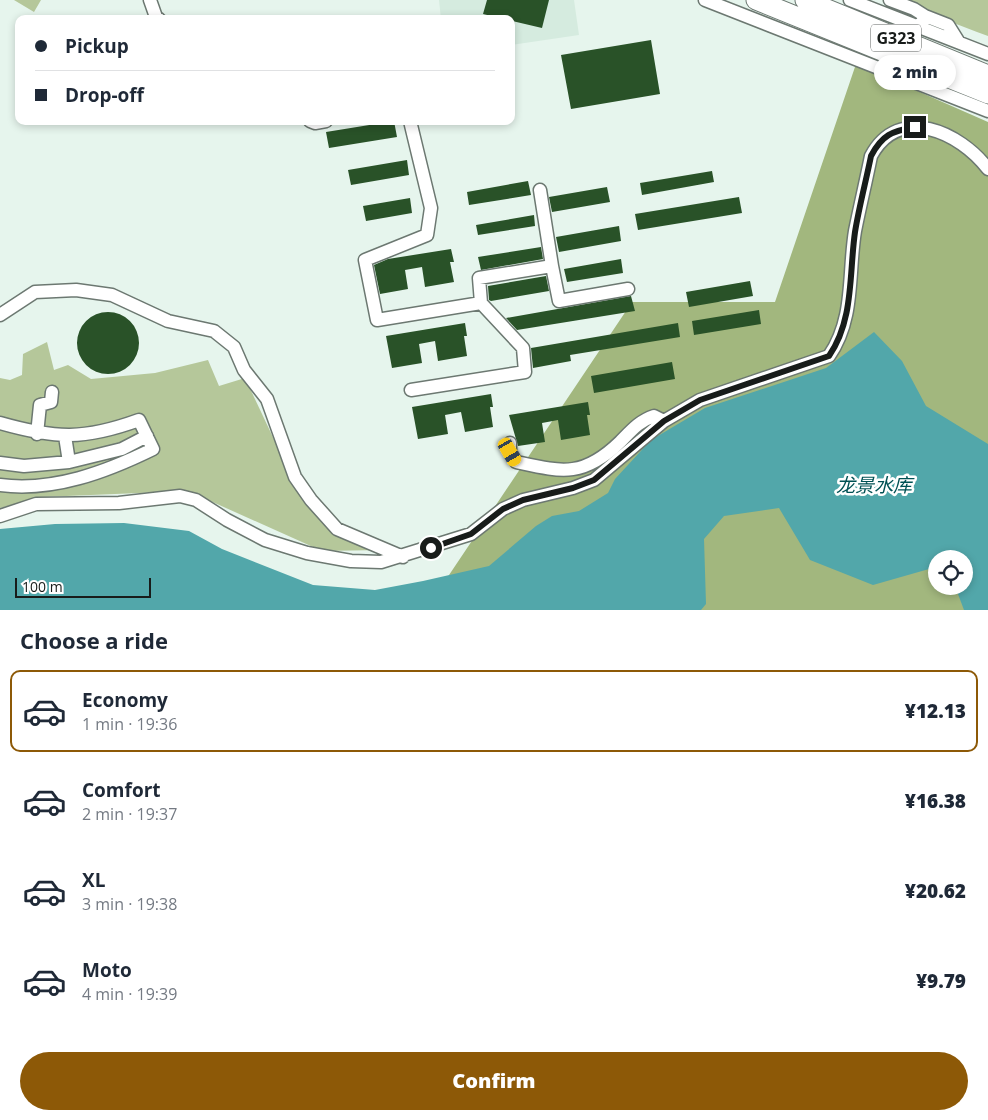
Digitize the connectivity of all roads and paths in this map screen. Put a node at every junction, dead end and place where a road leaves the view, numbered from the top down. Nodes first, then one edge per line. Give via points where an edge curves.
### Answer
1 (150, 0) edge
2 (705, 0) edge
3 (756, 0) edge
4 (805, 0) edge
5 (850, 0) edge
6 (890, 0) edge
7 (155, 15) edge
8 (922, 21) junction
9 (988, 54) edge
10 (988, 75) edge
11 (988, 94) edge
12 (988, 111) edge
13 (411, 125) edge
14 (988, 169) edge
15 (540, 190) dead end
16 (552, 266) junction
17 (628, 289) dead end
18 (481, 303) junction
19 (0, 315) edge
20 (411, 390) dead end
21 (52, 392) dead end
22 (664, 421) junction
23 (0, 423) edge
24 (36, 434) junction
25 (65, 436) junction
26 (147, 436) junction
27 (510, 443) dead end
28 (122, 448) junction
29 (69, 462) junction
30 (128, 462) junction
31 (0, 463) edge
32 (0, 485) edge
33 (40, 486) junction
34 (42, 504) junction
35 (0, 516) edge
36 (404, 557) junction

1 - 7 street
2 - 12 street
3 - 11 highway, G323
4 - 10 highway, G323
5 - 8 street
6 - 8 street via 914,9
8 - 9 street
13 - 18 street via 431,208 426,235 365,260 377,320
14 - 22 street via 968,149 933,130 915,127 894,130 877,145 871,156 855,232 848,307 836,345 829,356 700,400
15 - 16 street
16 - 17 street via 559,301
16 - 18 street via 479,278
18 - 20 street via 523,348 524,372
19 - 36 street via 35,292 76,290 112,295 168,321 214,331 234,347 244,370 267,399 295,477 311,500 337,529
21 - 24 street via 50,402 40,405
22 - 27 street via 654,416 643,420 588,466 574,469 558,470 516,462 510,452
22 - 36 street via 594,480 523,500 503,509 471,534
23 - 24 street
24 - 25 street
25 - 26 street via 120,427 139,420
25 - 29 street
26 - 28 street
26 - 30 street via 153,450
28 - 29 street
28 - 30 street
29 - 31 street via 24,466
30 - 33 street
32 - 33 street
33 - 34 street
34 - 35 street
34 - 36 street via 119,503 180,496 196,500 266,540 307,553 351,561 381,562

